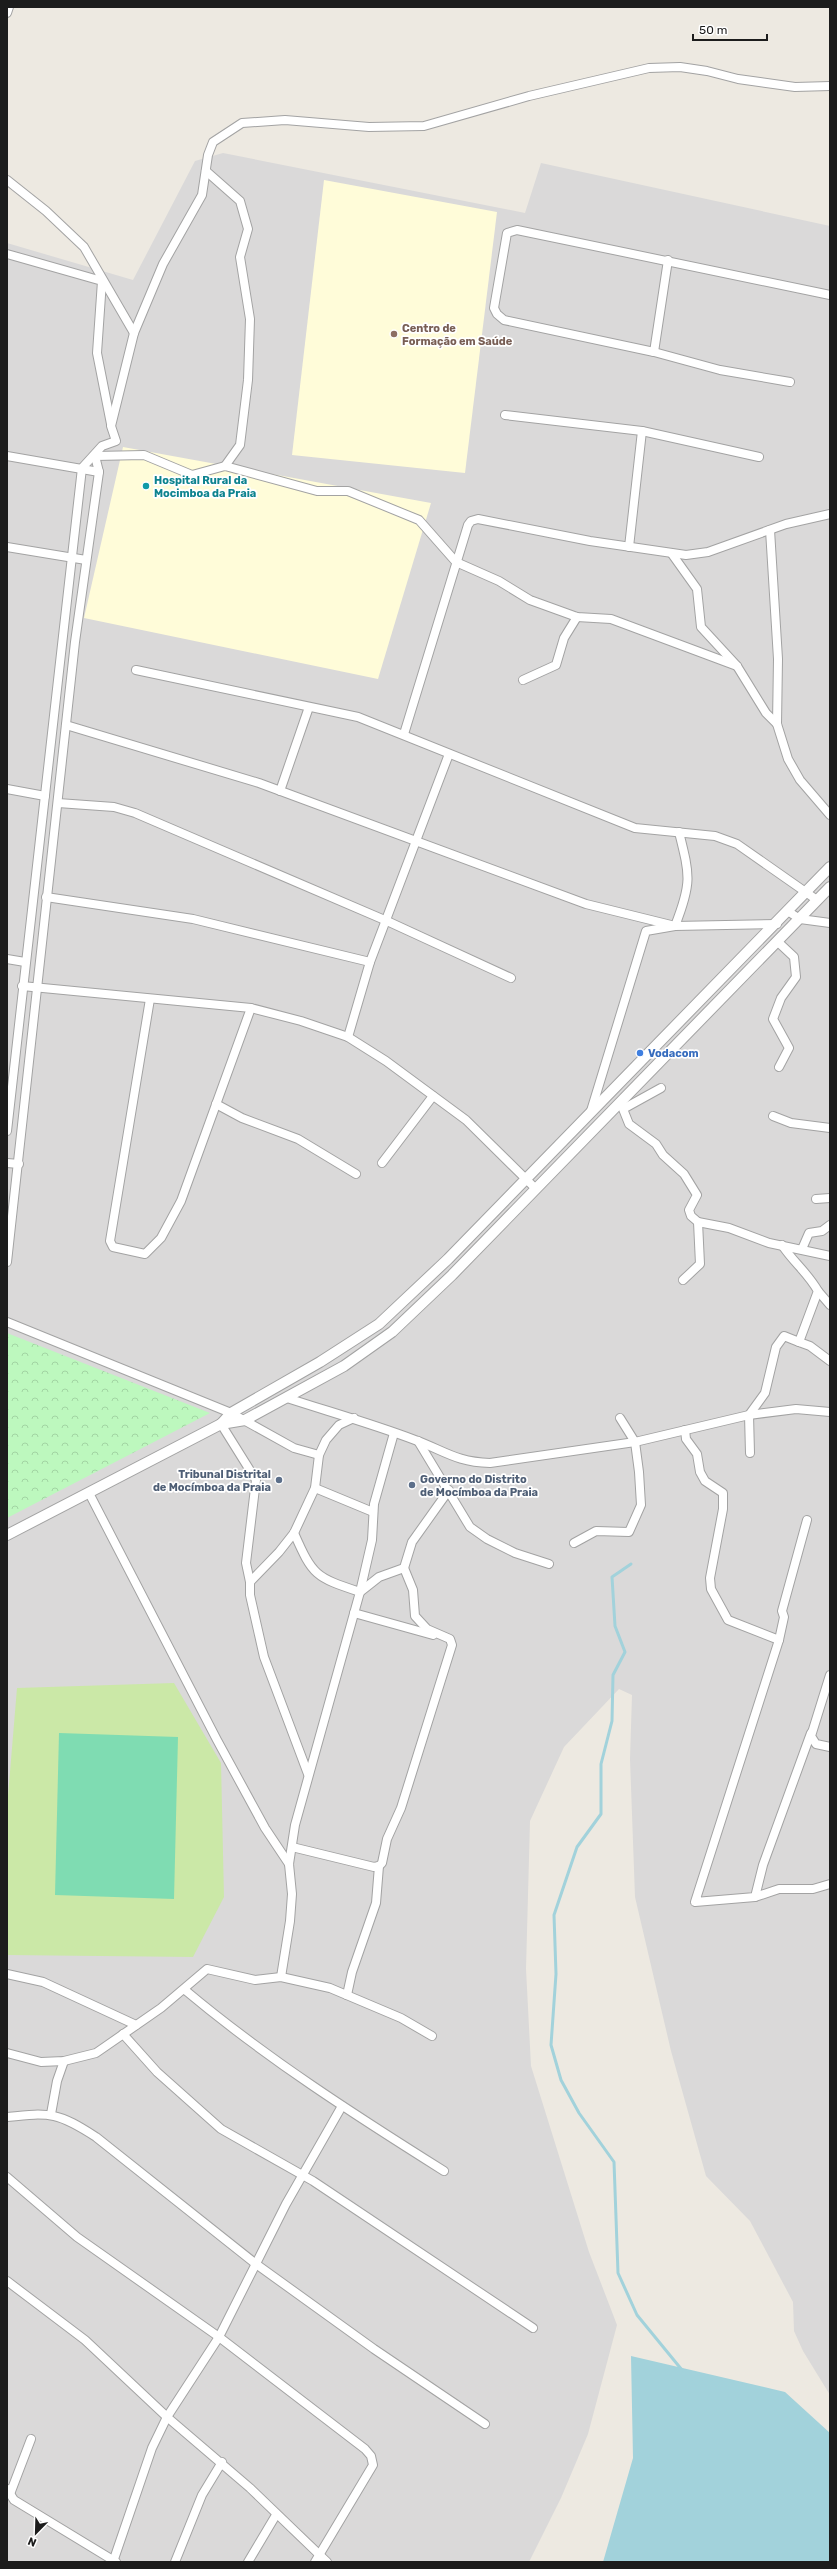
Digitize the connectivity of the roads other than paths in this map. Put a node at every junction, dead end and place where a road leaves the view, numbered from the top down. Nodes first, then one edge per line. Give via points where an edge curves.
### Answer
1 (9, 7) edge
2 (7, 14) edge
3 (830, 86) edge
4 (206, 171) junction
5 (7, 180) edge
6 (7, 254) edge
7 (668, 260) junction
8 (102, 281) junction
9 (830, 295) edge
10 (134, 333) junction
11 (654, 352) junction
12 (790, 382) dead end
13 (505, 415) dead end
14 (111, 426) junction
15 (642, 431) junction
16 (7, 456) edge
17 (95, 456) junction
18 (760, 457) dead end
19 (225, 466) junction
20 (82, 468) junction
21 (99, 472) junction
22 (830, 514) edge
23 (770, 530) junction
24 (7, 546) edge
25 (629, 547) junction
26 (672, 554) junction
27 (72, 558) junction
28 (86, 560) junction
29 (456, 562) junction
30 (577, 617) junction
31 (737, 666) junction
32 (136, 670) dead end
33 (523, 680) dead end
34 (309, 707) junction
35 (777, 724) junction
36 (66, 725) junction
37 (404, 734) junction
38 (449, 754) junction
39 (7, 789) edge
40 (280, 791) junction
41 (45, 796) junction
42 (58, 803) junction
43 (830, 814) edge
44 (679, 832) junction
45 (416, 843) junction
46 (830, 867) edge
47 (830, 887) edge
48 (806, 893) junction
49 (46, 897) junction
50 (817, 900) junction
51 (789, 912) junction
52 (800, 919) junction
53 (387, 921) junction
54 (830, 923) edge
55 (777, 924) junction
56 (675, 926) junction
57 (778, 942) junction
58 (7, 959) edge
59 (25, 962) junction
60 (370, 962) junction
61 (511, 978) dead end
62 (22, 986) junction
63 (38, 988) junction
64 (150, 999) junction
65 (251, 1008) junction
66 (348, 1037) junction
67 (779, 1067) dead end
68 (10, 1074) edge
69 (661, 1088) dead end
70 (433, 1096) junction
71 (216, 1104) junction
72 (591, 1111) junction
73 (773, 1116) dead end
74 (830, 1128) edge
75 (7, 1131) edge
76 (7, 1163) edge
77 (382, 1163) dead end
78 (19, 1164) junction
79 (356, 1174) dead end
80 (524, 1178) junction
81 (535, 1188) junction
82 (830, 1198) edge
83 (816, 1199) dead end
84 (698, 1222) junction
85 (830, 1225) edge
86 (782, 1245) junction
87 (802, 1248) junction
88 (830, 1256) edge
89 (7, 1262) edge
90 (683, 1280) dead end
91 (818, 1291) junction
92 (830, 1305) edge
93 (7, 1322) edge
94 (799, 1342) junction
95 (830, 1361) edge
96 (287, 1398) junction
97 (830, 1412) edge
98 (232, 1413) junction
99 (749, 1415) junction
100 (354, 1418) junction
101 (620, 1418) dead end
102 (244, 1420) junction
103 (221, 1424) junction
104 (685, 1430) junction
105 (394, 1433) junction
106 (417, 1441) junction
107 (635, 1442) junction
108 (750, 1453) dead end
109 (319, 1455) junction
110 (315, 1488) junction
111 (449, 1490) junction
112 (89, 1493) junction
113 (373, 1512) junction
114 (807, 1520) dead end
115 (294, 1533) junction
116 (7, 1535) edge
117 (574, 1543) dead end
118 (549, 1564) dead end
119 (404, 1568) junction
120 (250, 1582) junction
121 (360, 1592) junction
122 (354, 1613) junction
123 (450, 1639) junction
124 (779, 1640) junction
125 (830, 1675) edge
126 (811, 1733) junction
127 (830, 1747) edge
128 (308, 1774) junction
129 (292, 1847) junction
130 (289, 1864) junction
131 (379, 1866) junction
132 (830, 1884) edge
133 (754, 1897) junction
134 (7, 1974) edge
135 (281, 1977) junction
136 (184, 1990) junction
137 (347, 1994) junction
138 (136, 2025) junction
139 (123, 2034) junction
140 (432, 2036) dead end
141 (7, 2053) edge
142 (64, 2061) junction
143 (342, 2106) junction
144 (51, 2114) junction
145 (7, 2117) edge
146 (444, 2171) dead end
147 (302, 2175) junction
148 (7, 2177) edge
149 (256, 2264) junction
150 (7, 2281) edge
151 (533, 2328) dead end
152 (219, 2337) junction
153 (167, 2417) junction
154 (485, 2424) dead end
155 (31, 2439) dead end
156 (222, 2462) junction
157 (8, 2492) edge
158 (276, 2515) junction
159 (319, 2553) junction
160 (115, 2562) edge
161 (175, 2562) edge
162 (248, 2562) edge
163 (315, 2562) edge
164 (327, 2562) edge

1 - 2 street
3 - 4 street via 795,87 686,68 649,68 536,94 424,126 368,127 285,120 242,123 212,142
4 - 10 street via 202,195 163,264
4 - 19 street via 240,200 248,229 240,257 250,319 248,380 240,445
5 - 8 street via 46,211 84,247
6 - 8 street
7 - 9 street
7 - 11 street
7 - 11 street via 512,230 507,233 494,308 504,320
8 - 10 street
8 - 14 street via 97,353
10 - 14 street
11 - 12 street via 720,370
13 - 15 street
14 - 17 street via 116,441 102,446
15 - 18 street
15 - 25 street
16 - 20 street
17 - 19 street via 144,455 192,475
17 - 20 street
17 - 21 street
19 - 29 street via 317,491 348,491 382,503 419,520
20 - 21 street
20 - 27 street
21 - 28 street
22 - 23 street
23 - 26 street via 708,552
23 - 35 street via 778,659
24 - 27 street
25 - 26 street
25 - 29 street via 478,519 468,525
26 - 31 street via 697,589 701,627
27 - 28 street
27 - 41 street
28 - 36 street
29 - 30 street via 499,581 530,600
29 - 37 street
30 - 31 street via 611,619
30 - 33 street via 564,638 556,665
31 - 35 street via 766,713
32 - 34 street
34 - 37 street via 358,717
34 - 40 street
35 - 43 street via 791,764 800,780
36 - 40 street
36 - 42 street
37 - 38 street
38 - 44 street via 635,828
38 - 45 street
39 - 41 street
40 - 45 street
41 - 59 street
42 - 49 street
42 - 53 street via 114,807 135,813
44 - 48 street via 715,836 737,844
44 - 56 street via 689,871 687,896
45 - 53 street
45 - 56 street via 586,904
46 - 48 street
47 - 50 street
48 - 50 street
48 - 51 street
49 - 60 street via 193,919
49 - 63 street
50 - 52 street
51 - 52 street
51 - 55 street
52 - 54 street
52 - 57 street
53 - 60 street
53 - 61 street
55 - 56 street
55 - 72 street
56 - 72 street via 646,931
57 - 67 street via 794,957 796,977 781,998 773,1019 789,1048
57 - 81 street
58 - 59 street
59 - 62 street
60 - 66 street
62 - 63 street
62 - 68 street
63 - 64 street
63 - 78 street
64 - 65 street
64 - 71 street via 110,1235 113,1246 145,1254 161,1238 181,1201
65 - 66 street
65 - 71 street
66 - 70 street
68 - 75 street
69 - 84 street via 623,1109 629,1124 656,1144 663,1156 684,1174 697,1195 689,1210
70 - 77 street
70 - 80 street via 466,1120
71 - 79 street via 242,1118 298,1139
72 - 80 street
73 - 74 street via 791,1123
76 - 78 street
78 - 89 street
80 - 81 street
80 - 98 street via 448,1259 379,1324 314,1366
81 - 96 street via 452,1275 392,1332 344,1366
82 - 83 street
84 - 86 street via 729,1228 769,1243
84 - 90 street via 700,1264
85 - 87 street via 822,1231 809,1233
86 - 87 street
86 - 91 street via 793,1261 808,1273
87 - 88 street
91 - 92 street
91 - 94 street
93 - 98 street
94 - 95 street via 810,1346
94 - 99 street via 784,1336 776,1347 765,1392
96 - 100 street
96 - 102 street
97 - 99 street via 796,1409
98 - 102 street
98 - 103 street
99 - 104 street
99 - 108 street
100 - 105 street
100 - 109 street via 339,1425 326,1440
101 - 107 street
102 - 103 street
102 - 109 street via 294,1448
103 - 112 street
103 - 120 street via 256,1480 246,1563
104 - 107 street
104 - 124 street via 686,1439 697,1454 700,1472 705,1482 723,1493 723,1510 710,1578 711,1589 728,1620
105 - 106 street
105 - 113 street
106 - 107 street via 469,1463 490,1463
106 - 111 street
107 - 117 street via 641,1505 629,1532 596,1531
109 - 110 street
110 - 113 street
110 - 115 street
111 - 118 street via 470,1527 478,1534 515,1553
111 - 119 street via 412,1542
112 - 116 street
112 - 130 street via 217,1740 265,1828
113 - 121 street via 372,1540
114 - 124 street via 782,1611 784,1617
115 - 120 street
115 - 121 street via 316,1575 325,1581
119 - 121 street via 379,1577
119 - 123 street via 413,1590 415,1616 427,1629
120 - 128 street via 250,1595 264,1657
121 - 122 street
122 - 123 street
122 - 128 street
123 - 131 street via 452,1644 424,1739
124 - 133 street via 695,1902
125 - 126 street
126 - 127 street via 816,1744
126 - 133 street
128 - 129 street
129 - 130 street
129 - 131 street
130 - 135 street via 292,1894
131 - 137 street via 376,1903
132 - 133 street via 813,1889 778,1888
134 - 138 street via 43,1982
135 - 136 street via 255,1980 207,1969
135 - 137 street
136 - 138 street
136 - 143 street via 219,2019
137 - 140 street via 401,2018
138 - 139 street
139 - 142 street via 96,2053
139 - 147 street via 157,2072 221,2128
141 - 142 street via 41,2062
142 - 144 street
143 - 146 street
143 - 147 street
144 - 145 street
144 - 149 street via 74,2123 96,2137
147 - 149 street
147 - 151 street
148 - 152 street via 77,2237
149 - 152 street
149 - 154 street via 374,2349
150 - 153 street via 85,2340
152 - 153 street
152 - 159 street via 371,2456 373,2465
153 - 156 street
153 - 160 street via 152,2448
155 - 157 street
156 - 158 street
156 - 161 street via 202,2495
157 - 160 street via 14,2500
158 - 159 street
158 - 162 street
159 - 163 street
159 - 164 street

